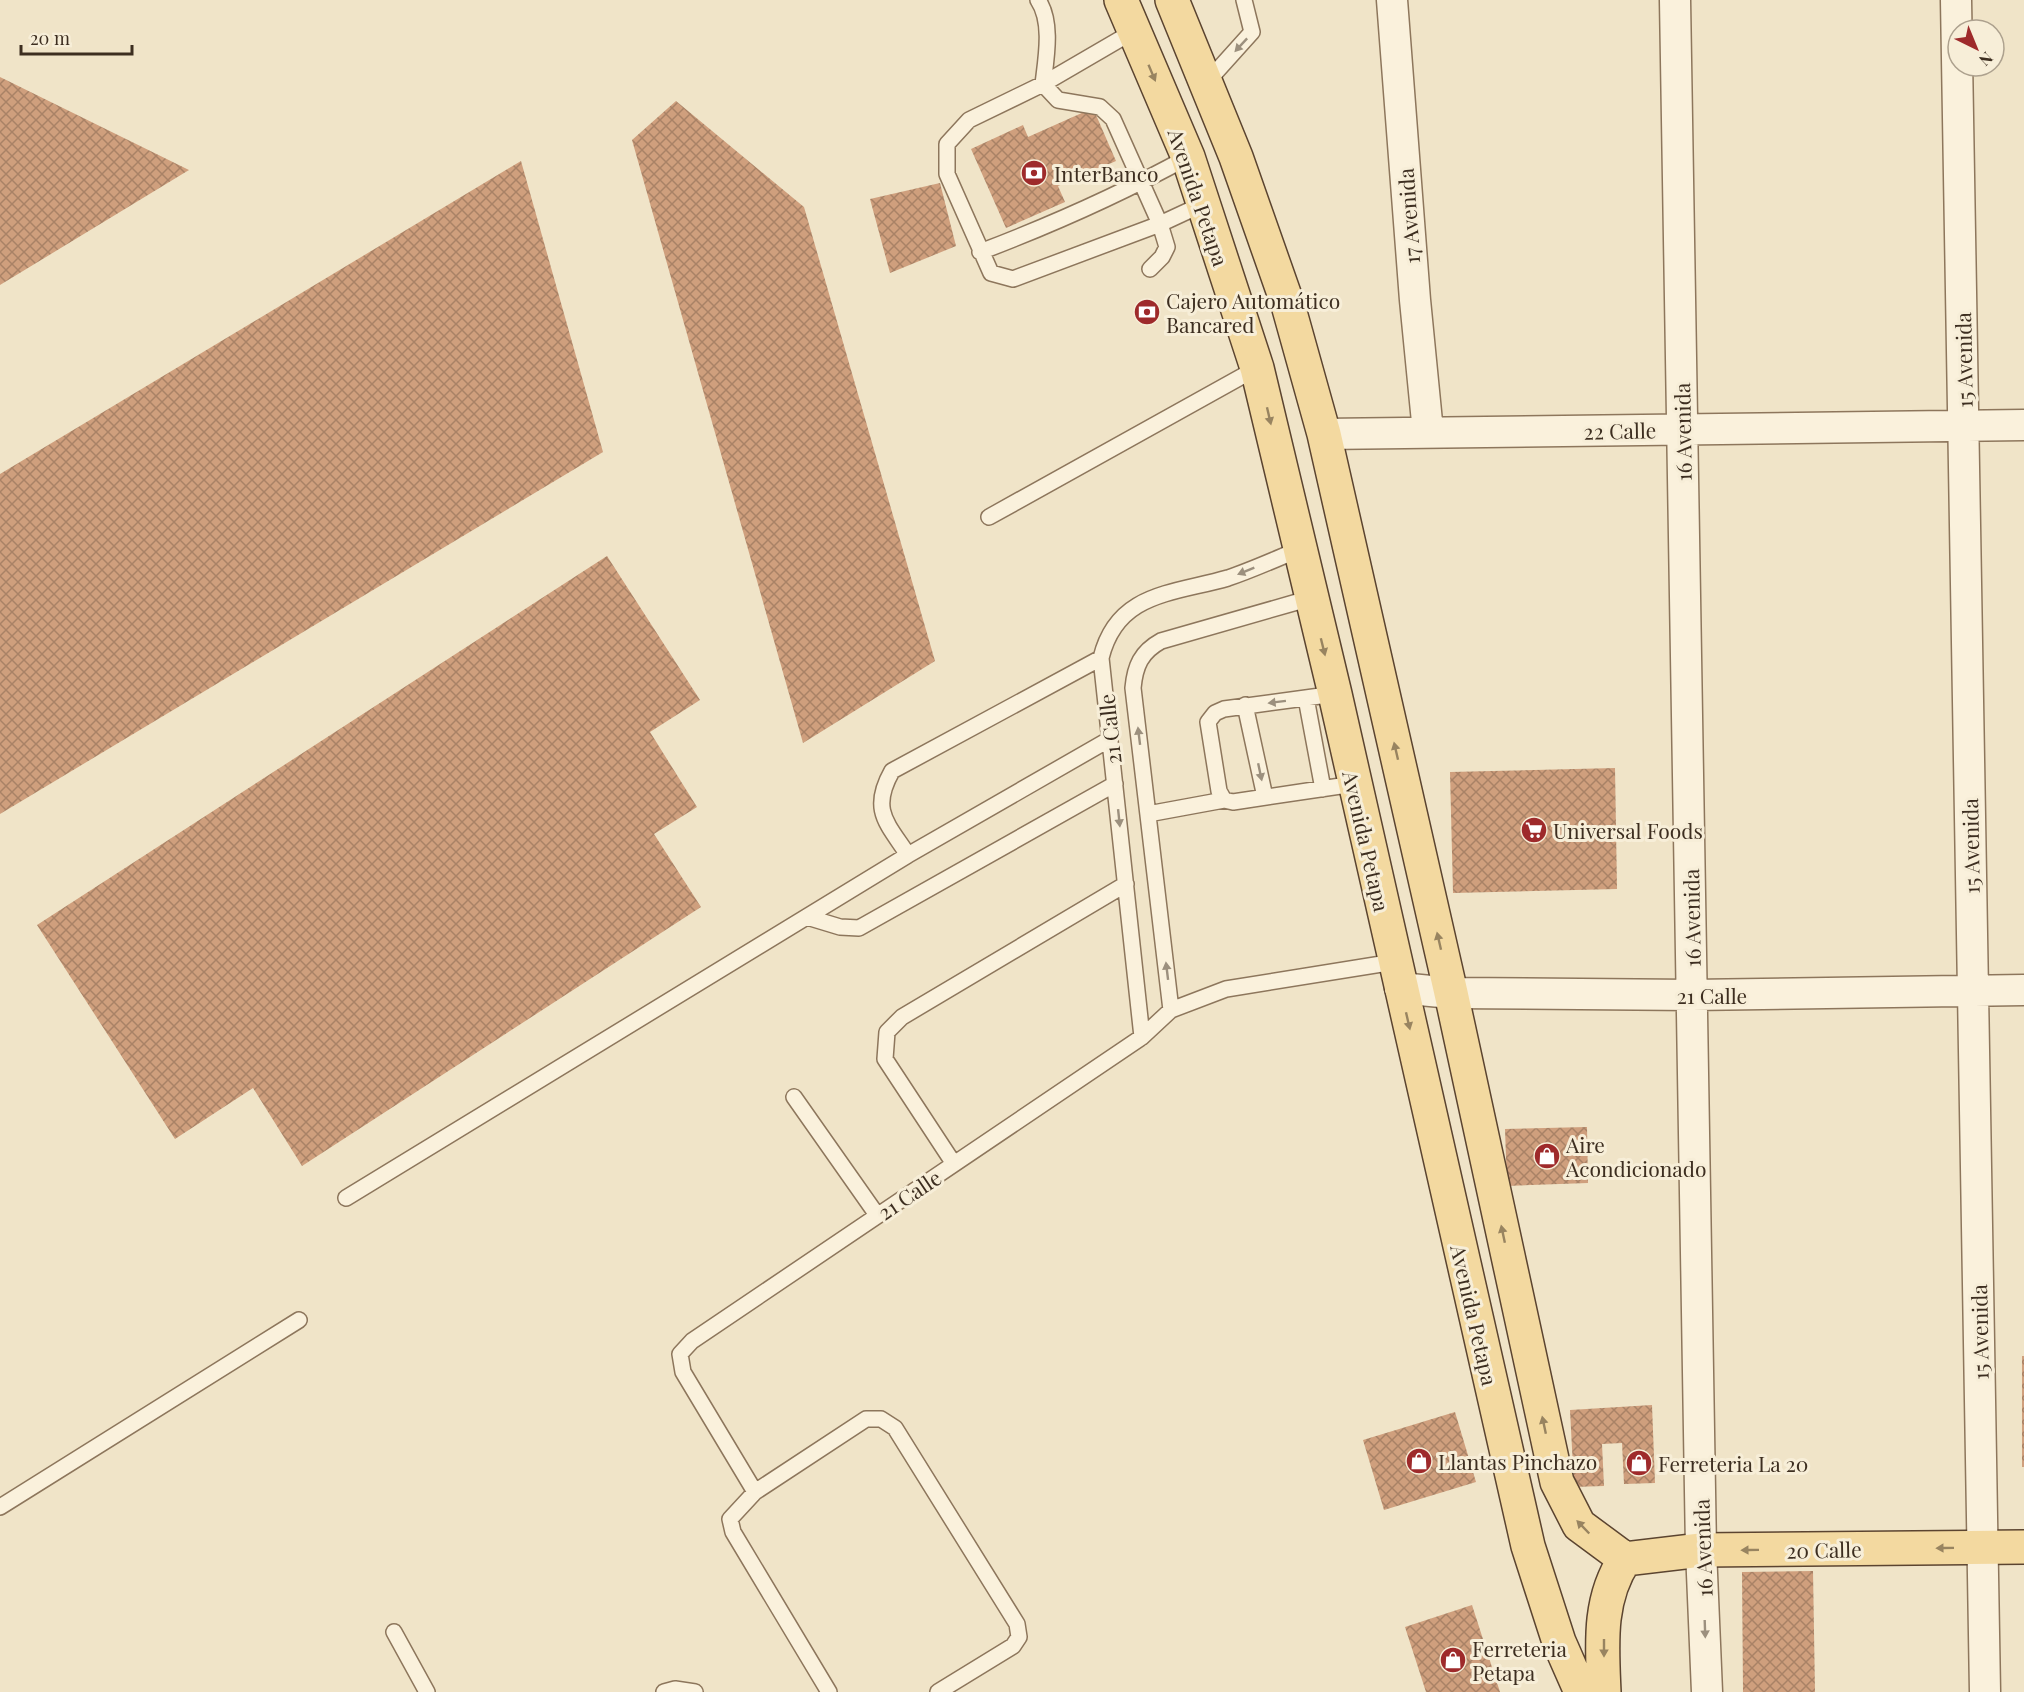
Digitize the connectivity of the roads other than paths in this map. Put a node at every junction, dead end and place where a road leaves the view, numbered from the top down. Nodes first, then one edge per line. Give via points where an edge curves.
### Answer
1 (1038, 0) edge
2 (1121, 0) edge
3 (1172, 0) edge
4 (1244, 0) edge
5 (1392, 0) edge
6 (1675, 0) edge
7 (1956, 0) edge
8 (1134, 31) junction
9 (1207, 82) junction
10 (1043, 84) junction
11 (1188, 157) junction
12 (1141, 183) junction
13 (1203, 204) junction
14 (1160, 224) junction
15 (980, 252) junction
16 (1150, 269) dead end
17 (1257, 368) junction
18 (1964, 425) junction
19 (2024, 425) edge
20 (1682, 429) junction
21 (1428, 432) junction
22 (1324, 434) junction
23 (989, 517) dead end
24 (1300, 549) junction
25 (1311, 598) junction
26 (1101, 658) junction
27 (1320, 696) junction
28 (1245, 705) junction
29 (1110, 739) junction
30 (1115, 784) junction
31 (1338, 787) junction
32 (1265, 797) junction
33 (1224, 800) junction
34 (1148, 814) junction
35 (908, 855) junction
36 (1126, 884) junction
37 (807, 917) junction
38 (1397, 975) junction
39 (2024, 990) edge
40 (1973, 991) junction
41 (1451, 993) junction
42 (1692, 995) junction
43 (1171, 1010) junction
44 (1142, 1037) junction
45 (794, 1097) dead end
46 (954, 1164) junction
47 (346, 1198) dead end
48 (877, 1215) junction
49 (299, 1320) dead end
50 (755, 1492) junction
51 (0, 1507) edge
52 (1982, 1547) junction
53 (2024, 1547) edge
54 (1701, 1550) junction
55 (1625, 1559) junction
56 (394, 1632) dead end
57 (426, 1692) edge
58 (663, 1692) edge
59 (695, 1692) edge
60 (829, 1692) edge
61 (938, 1692) edge
62 (1581, 1692) edge
63 (1604, 1692) edge
64 (1707, 1692) edge
65 (1985, 1692) edge

1 - 10 lane via 1047,46
2 - 8 main road, Avenida Petapa
3 - 9 main road, Avenida Petapa
4 -> 9 lane via 1252,32
5 - 21 street, 17 Avenida
6 - 20 street, 16 Avenida
7 - 18 street, 15 Avenida
8 - 10 lane
8 -> 11 main road, Avenida Petapa
9 - 22 main road, Avenida Petapa via 1288,305
10 - 12 lane via 1066,104 1106,110
10 - 15 lane via 969,120 947,144 947,174
11 - 12 lane
11 - 13 main road, Avenida Petapa
12 - 14 lane
12 - 15 lane
13 - 14 lane
13 - 17 main road, Avenida Petapa
14 - 15 lane via 1013,279 991,273
14 - 16 lane via 1167,247
17 - 23 lane
17 -> 24 main road, Avenida Petapa
18 - 19 street, 22 Calle
18 - 20 street, 22 Calle
18 - 40 street, 15 Avenida
20 - 21 street, 22 Calle
20 - 42 street, 16 Avenida
21 - 22 street, 22 Calle
41 -> 22 main road, Avenida Petapa
24 - 25 main road, Avenida Petapa
24 -> 26 lane, 21 Calle via 1230,577 1149,598 1133,607 1111,630
25 -> 27 main road, Avenida Petapa
34 -> 25 lane, 21 Calle via 1133,688 1134,670 1142,657 1161,641
26 - 29 lane, 21 Calle
26 - 35 lane via 892,771 882,789 881,814
27 -> 28 lane
27 - 31 main road, Avenida Petapa
28 -> 32 lane
28 - 33 lane via 1215,713 1208,722 1219,791
29 - 30 lane, 21 Calle
29 - 35 lane
30 -> 36 lane, 21 Calle
30 - 37 lane via 859,928
31 - 32 lane
31 - 38 main road, Avenida Petapa
32 - 33 lane
33 - 34 lane
43 -> 34 lane, 21 Calle
35 - 37 lane
36 - 44 lane, 21 Calle
36 - 46 lane via 902,1017 887,1032 885,1059
37 - 47 lane
38 - 41 street, 21 Calle
38 - 43 lane via 1226,988
38 -> 62 main road, Avenida Petapa via 1528,1545 1559,1642
39 - 40 street, 21 Calle
40 - 42 street, 21 Calle
40 - 52 street, 15 Avenida
41 - 42 street, 21 Calle
55 -> 41 main road, Avenida Petapa via 1579,1525 1557,1482
42 - 54 street, 16 Avenida
43 - 44 lane, 21 Calle
44 - 46 lane, 21 Calle
45 - 48 lane
46 - 48 lane, 21 Calle
48 - 50 lane, 21 Calle via 692,1341 680,1354 683,1372
49 - 51 lane
50 - 60 lane via 730,1519 733,1532
50 - 61 lane via 866,1419 881,1419 895,1428 1017,1624 1019,1637 1013,1646
52 - 53 main road, 20 Calle
52 -> 54 main road, 20 Calle
52 - 65 street, 15 Avenida
54 - 55 main road, 20 Calle
54 -> 64 street, 16 Avenida
55 -> 63 main road via 1612,1577 1604,1604
56 - 57 lane
58 - 59 lane

